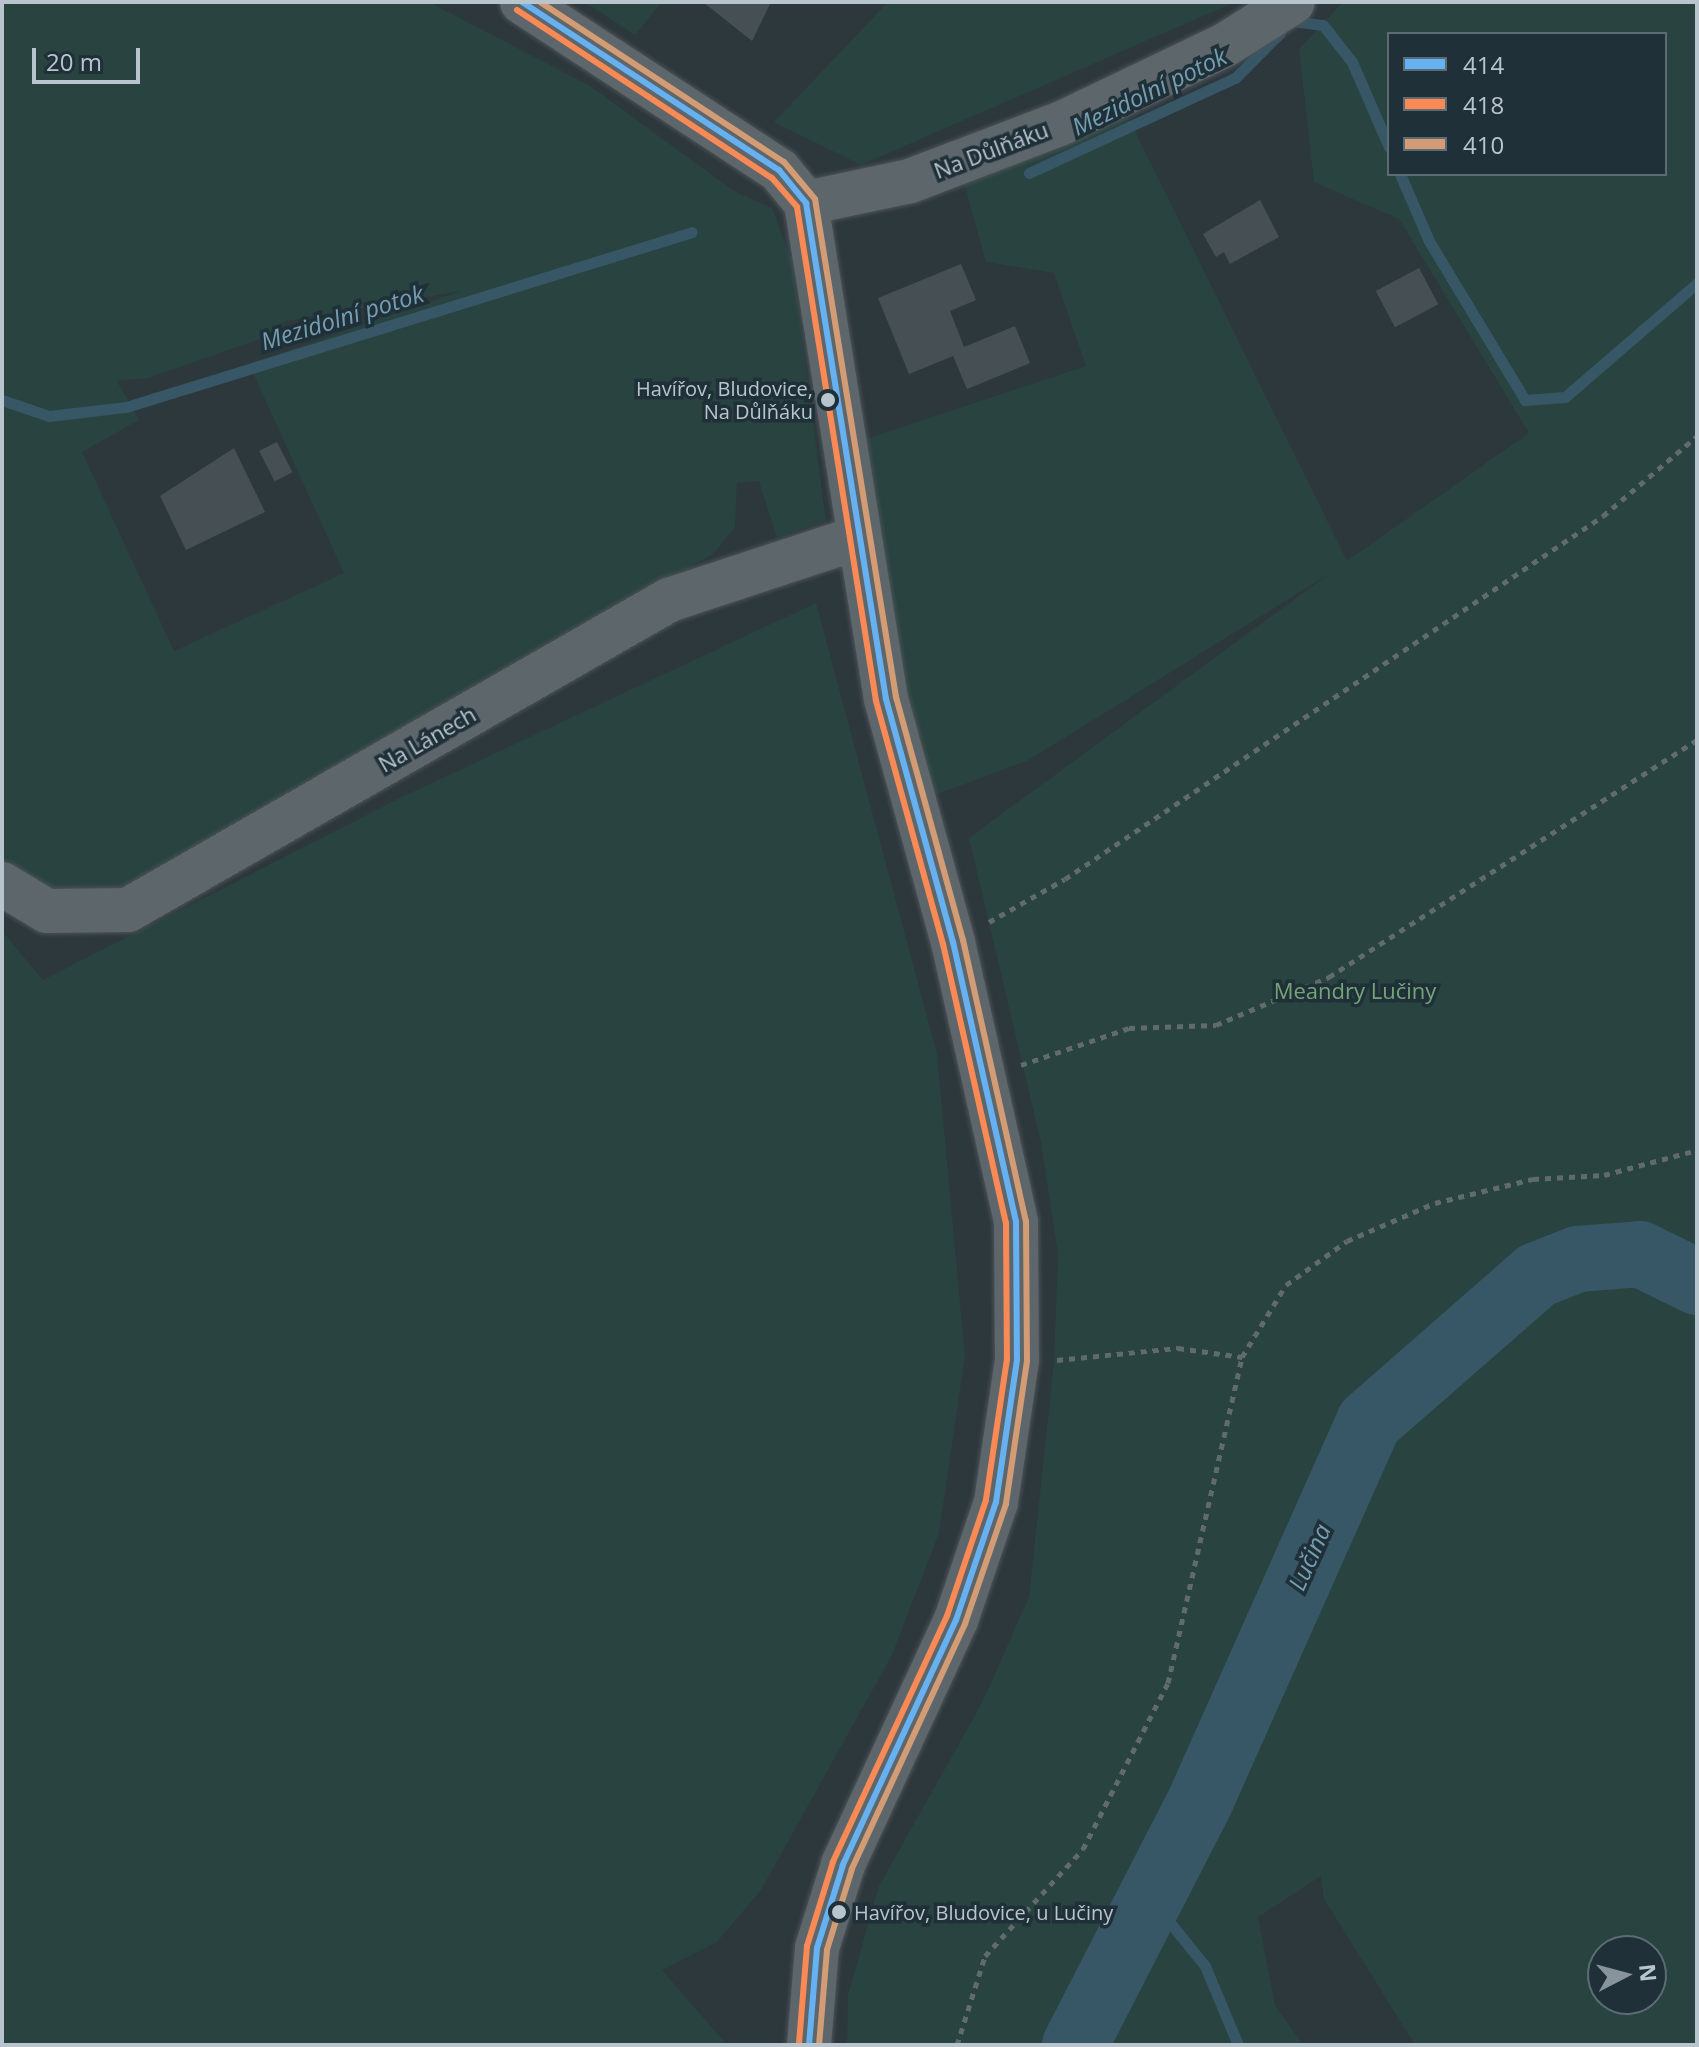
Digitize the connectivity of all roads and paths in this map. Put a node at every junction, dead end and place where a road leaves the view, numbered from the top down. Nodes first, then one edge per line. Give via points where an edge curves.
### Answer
1 (522, 2) edge
2 (1293, 2) edge
3 (806, 203) junction
4 (1697, 436) edge
5 (858, 538) junction
6 (1697, 740) edge
7 (2, 884) edge
8 (953, 942) junction
9 (986, 1076) junction
10 (1697, 1150) edge
11 (1242, 1357) junction
12 (1017, 1360) junction
13 (809, 2045) edge
14 (957, 2045) edge

1 - 3 street via 779,170
2 - 3 street, Na Důlňáku via 1225,45 1062,123 910,181
3 - 5 street
4 - 8 path via 1603,516 1065,879
5 - 7 street, Na Lánech via 669,600 128,910 47,911
5 - 8 street via 886,699
6 - 9 path via 1329,977 1216,1025 1129,1028
8 - 9 street
9 - 12 street via 1016,1222
10 - 11 path via 1604,1175 1533,1179 1435,1203 1347,1241 1286,1285
11 - 12 path via 1178,1348 1115,1360
11 - 14 path via 1168,1683 1083,1849 985,1956
12 - 13 street via 996,1502 956,1620 843,1865 817,1948

